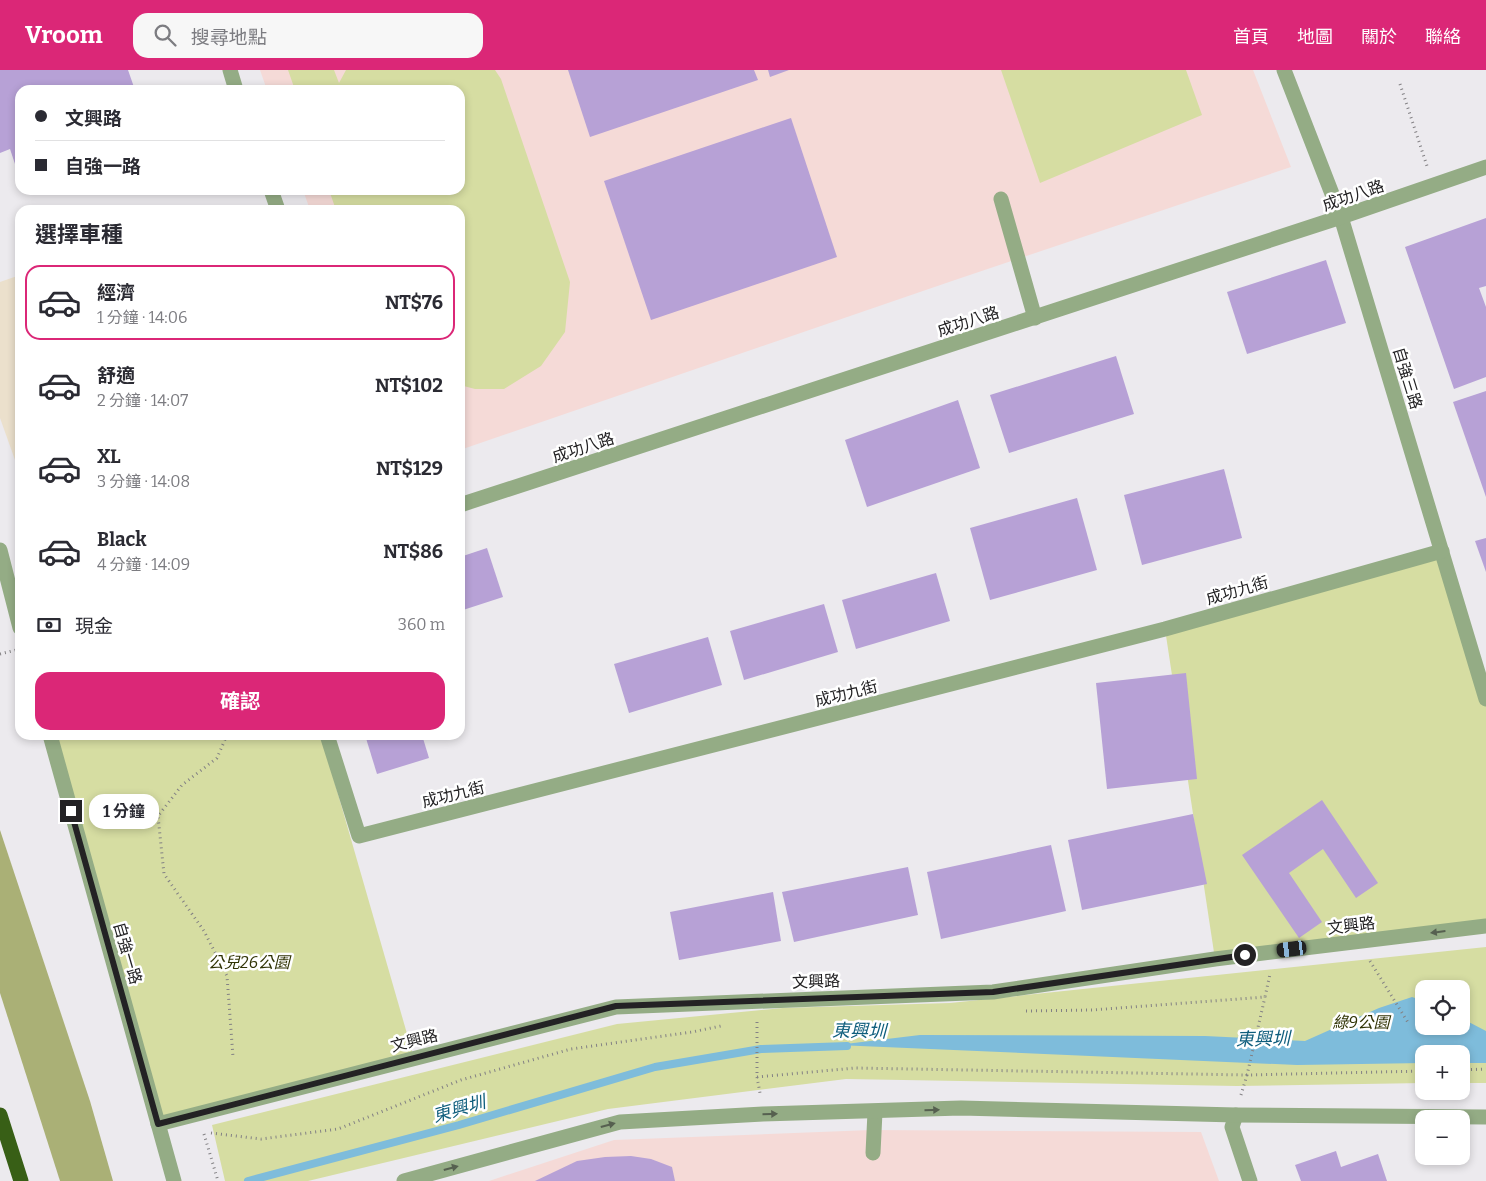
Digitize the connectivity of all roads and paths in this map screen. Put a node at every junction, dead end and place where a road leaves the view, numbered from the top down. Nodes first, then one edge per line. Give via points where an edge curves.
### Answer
1 (230, 70) edge
2 (1284, 70) edge
3 (1400, 84) dead end
4 (234, 85) edge
5 (1486, 167) edge
6 (1434, 186) junction
7 (1001, 199) dead end
8 (1341, 217) junction
9 (1035, 318) junction
10 (465, 503) edge
11 (0, 550) edge
12 (1442, 551) junction
13 (15, 608) edge
14 (15, 650) edge
15 (0, 654) edge
16 (1486, 699) edge
17 (51, 740) edge
18 (225, 740) edge
19 (329, 740) edge
20 (1486, 926) edge
21 (1384, 983) dead end
22 (1265, 997) dead end
23 (757, 1018) dead end
24 (1409, 1024) dead end
25 (692, 1032) dead end
26 (233, 1057) dead end
27 (1486, 1069) edge
28 (1470, 1070) edge
29 (1415, 1071) edge
30 (1247, 1076) junction
31 (875, 1112) junction
32 (0, 1115) edge
33 (1236, 1115) junction
34 (1486, 1117) edge
35 (158, 1124) junction
36 (873, 1153) dead end
37 (21, 1181) edge
38 (174, 1181) edge
39 (218, 1181) edge
40 (404, 1181) edge
41 (1250, 1181) edge

1 - 4 street
2 - 8 street, 自強三路
3 - 6 path
5 - 6 street, 成功八路
6 - 8 street, 成功八路
7 - 9 street
8 - 9 street, 成功八路
8 - 12 street, 自強三路
9 - 10 street, 成功八路
11 - 13 street
12 - 16 street, 自強三路
12 - 19 street, 成功九街 via 1155,631 359,836
14 - 15 path
17 - 35 street, 自強一路
18 - 26 path via 217,758 182,786 158,816 164,874 204,931 227,976
20 -> 35 street, 文興路 via 1215,959 993,992 616,1006
21 - 24 path
22 - 30 path
23 - 30 path via 757,1077 855,1068
25 - 39 path via 571,1049 461,1080 338,1129 261,1139 204,1133
27 - 28 path
29 - 30 path
30 - 33 path
31 -> 33 street via 961,1108
31 - 36 street
40 -> 31 street via 620,1122
32 - 37 highway
33 - 34 street
33 - 41 street via 1232,1127
35 - 38 street, 自強一路

